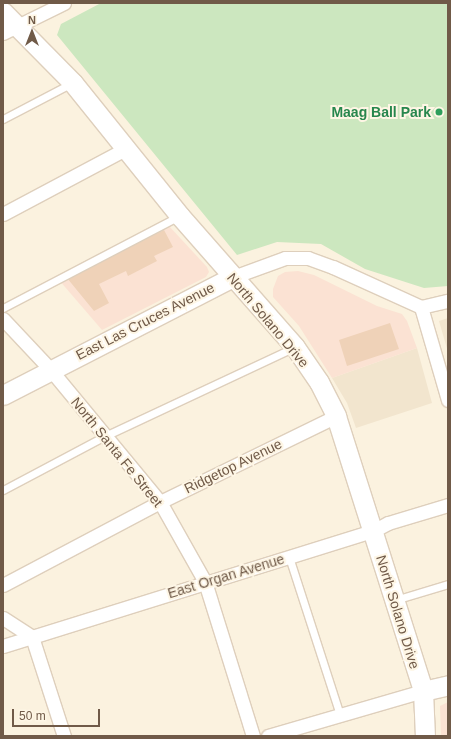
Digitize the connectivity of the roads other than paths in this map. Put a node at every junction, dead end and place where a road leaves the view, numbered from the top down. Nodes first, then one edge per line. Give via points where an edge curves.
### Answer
1 (64, 3) edge
2 (3, 12) edge
3 (11, 29) edge
4 (73, 83) junction
5 (3, 119) edge
6 (127, 148) junction
7 (3, 214) edge
8 (180, 216) junction
9 (233, 277) junction
10 (448, 301) edge
11 (421, 307) junction
12 (3, 308) edge
13 (3, 319) edge
14 (295, 347) junction
15 (50, 369) junction
16 (3, 395) edge
17 (448, 398) edge
18 (336, 416) junction
19 (105, 436) junction
20 (3, 490) edge
21 (160, 502) junction
22 (448, 505) edge
23 (373, 531) junction
24 (289, 557) junction
25 (205, 582) junction
26 (448, 584) edge
27 (3, 585) edge
28 (395, 600) junction
29 (3, 618) edge
30 (32, 638) junction
31 (3, 646) edge
32 (448, 685) edge
33 (423, 691) junction
34 (340, 715) junction
35 (64, 736) edge
36 (253, 736) edge
37 (268, 736) edge
38 (425, 736) edge

1 - 3 street
2 - 3 main road, North Solano Drive
3 - 4 main road, North Solano Drive
4 - 5 lane
4 - 6 main road, North Solano Drive
6 - 7 street
6 - 8 main road, North Solano Drive
8 - 9 main road, North Solano Drive
8 - 12 lane
9 - 11 street, East Las Cruces Avenue via 285,258 308,258
9 - 14 main road, North Solano Drive
9 - 15 main road, East Las Cruces Avenue
10 - 11 street
11 - 17 street
13 - 15 street, North Santa Fe Street
14 - 18 main road, North Solano Drive via 319,382
14 - 19 lane
15 - 16 main road, East Las Cruces Avenue
15 - 19 street, North Santa Fe Street
18 - 21 street, Ridgetop Avenue
18 - 23 main road, North Solano Drive
19 - 20 lane
19 - 21 street, North Santa Fe Street
21 - 25 street, North Santa Fe Street
21 - 27 street, Ridgetop Avenue
22 - 23 street, East Organ Avenue via 388,523
23 - 24 street, East Organ Avenue
23 - 28 main road, North Solano Drive
24 - 25 street, East Organ Avenue
24 - 34 lane
25 - 30 street, East Organ Avenue
25 - 36 street, North Santa Fe Street
26 - 28 lane
28 - 33 main road, North Solano Drive
29 - 30 street
30 - 31 street, East Organ Avenue
30 - 35 street
32 - 33 main road
33 - 34 street
33 - 38 main road, North Solano Drive
34 - 37 street

